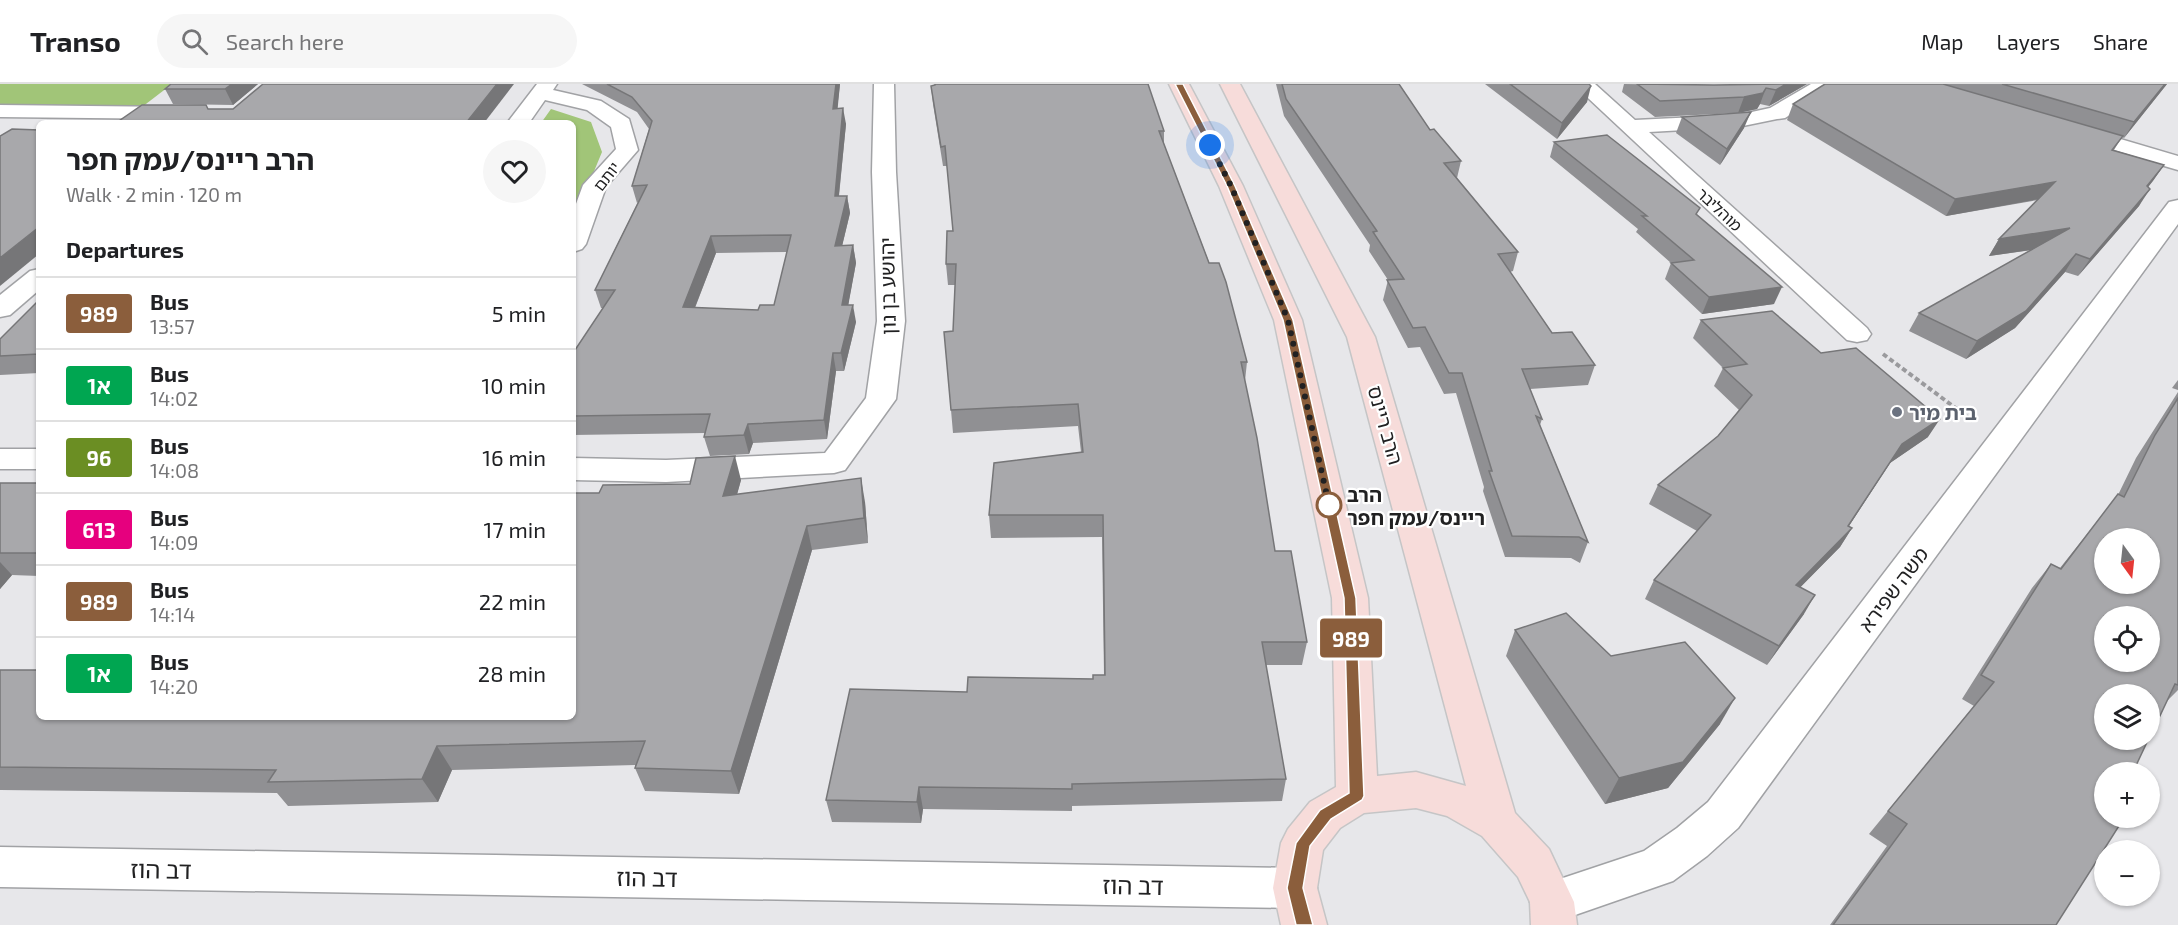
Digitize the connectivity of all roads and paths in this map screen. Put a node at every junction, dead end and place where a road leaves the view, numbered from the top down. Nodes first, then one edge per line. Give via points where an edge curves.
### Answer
1 (884, 84) edge
2 (1179, 84) edge
3 (1230, 84) edge
4 (1583, 84) edge
5 (1825, 84) edge
6 (543, 89) edge
7 (0, 111) edge
8 (192, 113) edge
9 (520, 120) edge
10 (1631, 127) junction
11 (2055, 127) edge
12 (2178, 163) edge
13 (2178, 207) edge
14 (576, 236) edge
15 (36, 279) edge
16 (0, 309) edge
17 (1857, 334) joint
18 (2003, 443) junction
19 (0, 459) edge
20 (36, 459) edge
21 (576, 469) edge
22 (1357, 796) junction
23 (1497, 823) junction
24 (0, 867) edge
25 (1300, 906) edge
26 (1553, 913) edge

1 - 21 street, יהושע בן נון via 890,333 881,399 834,463 666,471
2 - 22 main road via 1231,186 1288,320 1350,598
3 - 23 main road, הרב ריינס via 1361,338
4 - 10 street, מוהליבר
5 - 10 street via 1777,112 1748,119
6 - 9 street
6 - 14 street, יותם via 594,105 621,124 627,150 595,185
7 - 8 street
10 - 17 street, מוהליבר
11 - 12 street
13 - 18 street, משה שפירא
15 - 16 street
17 - 18 path
18 - 26 street, משה שפירא via 1723,815 1657,867
19 - 20 street
22 - 23 main road via 1416,790 1458,801
22 - 25 main road via 1325,815 1303,843
23 - 26 main road via 1534,862
24 - 25 street, דב הוז

